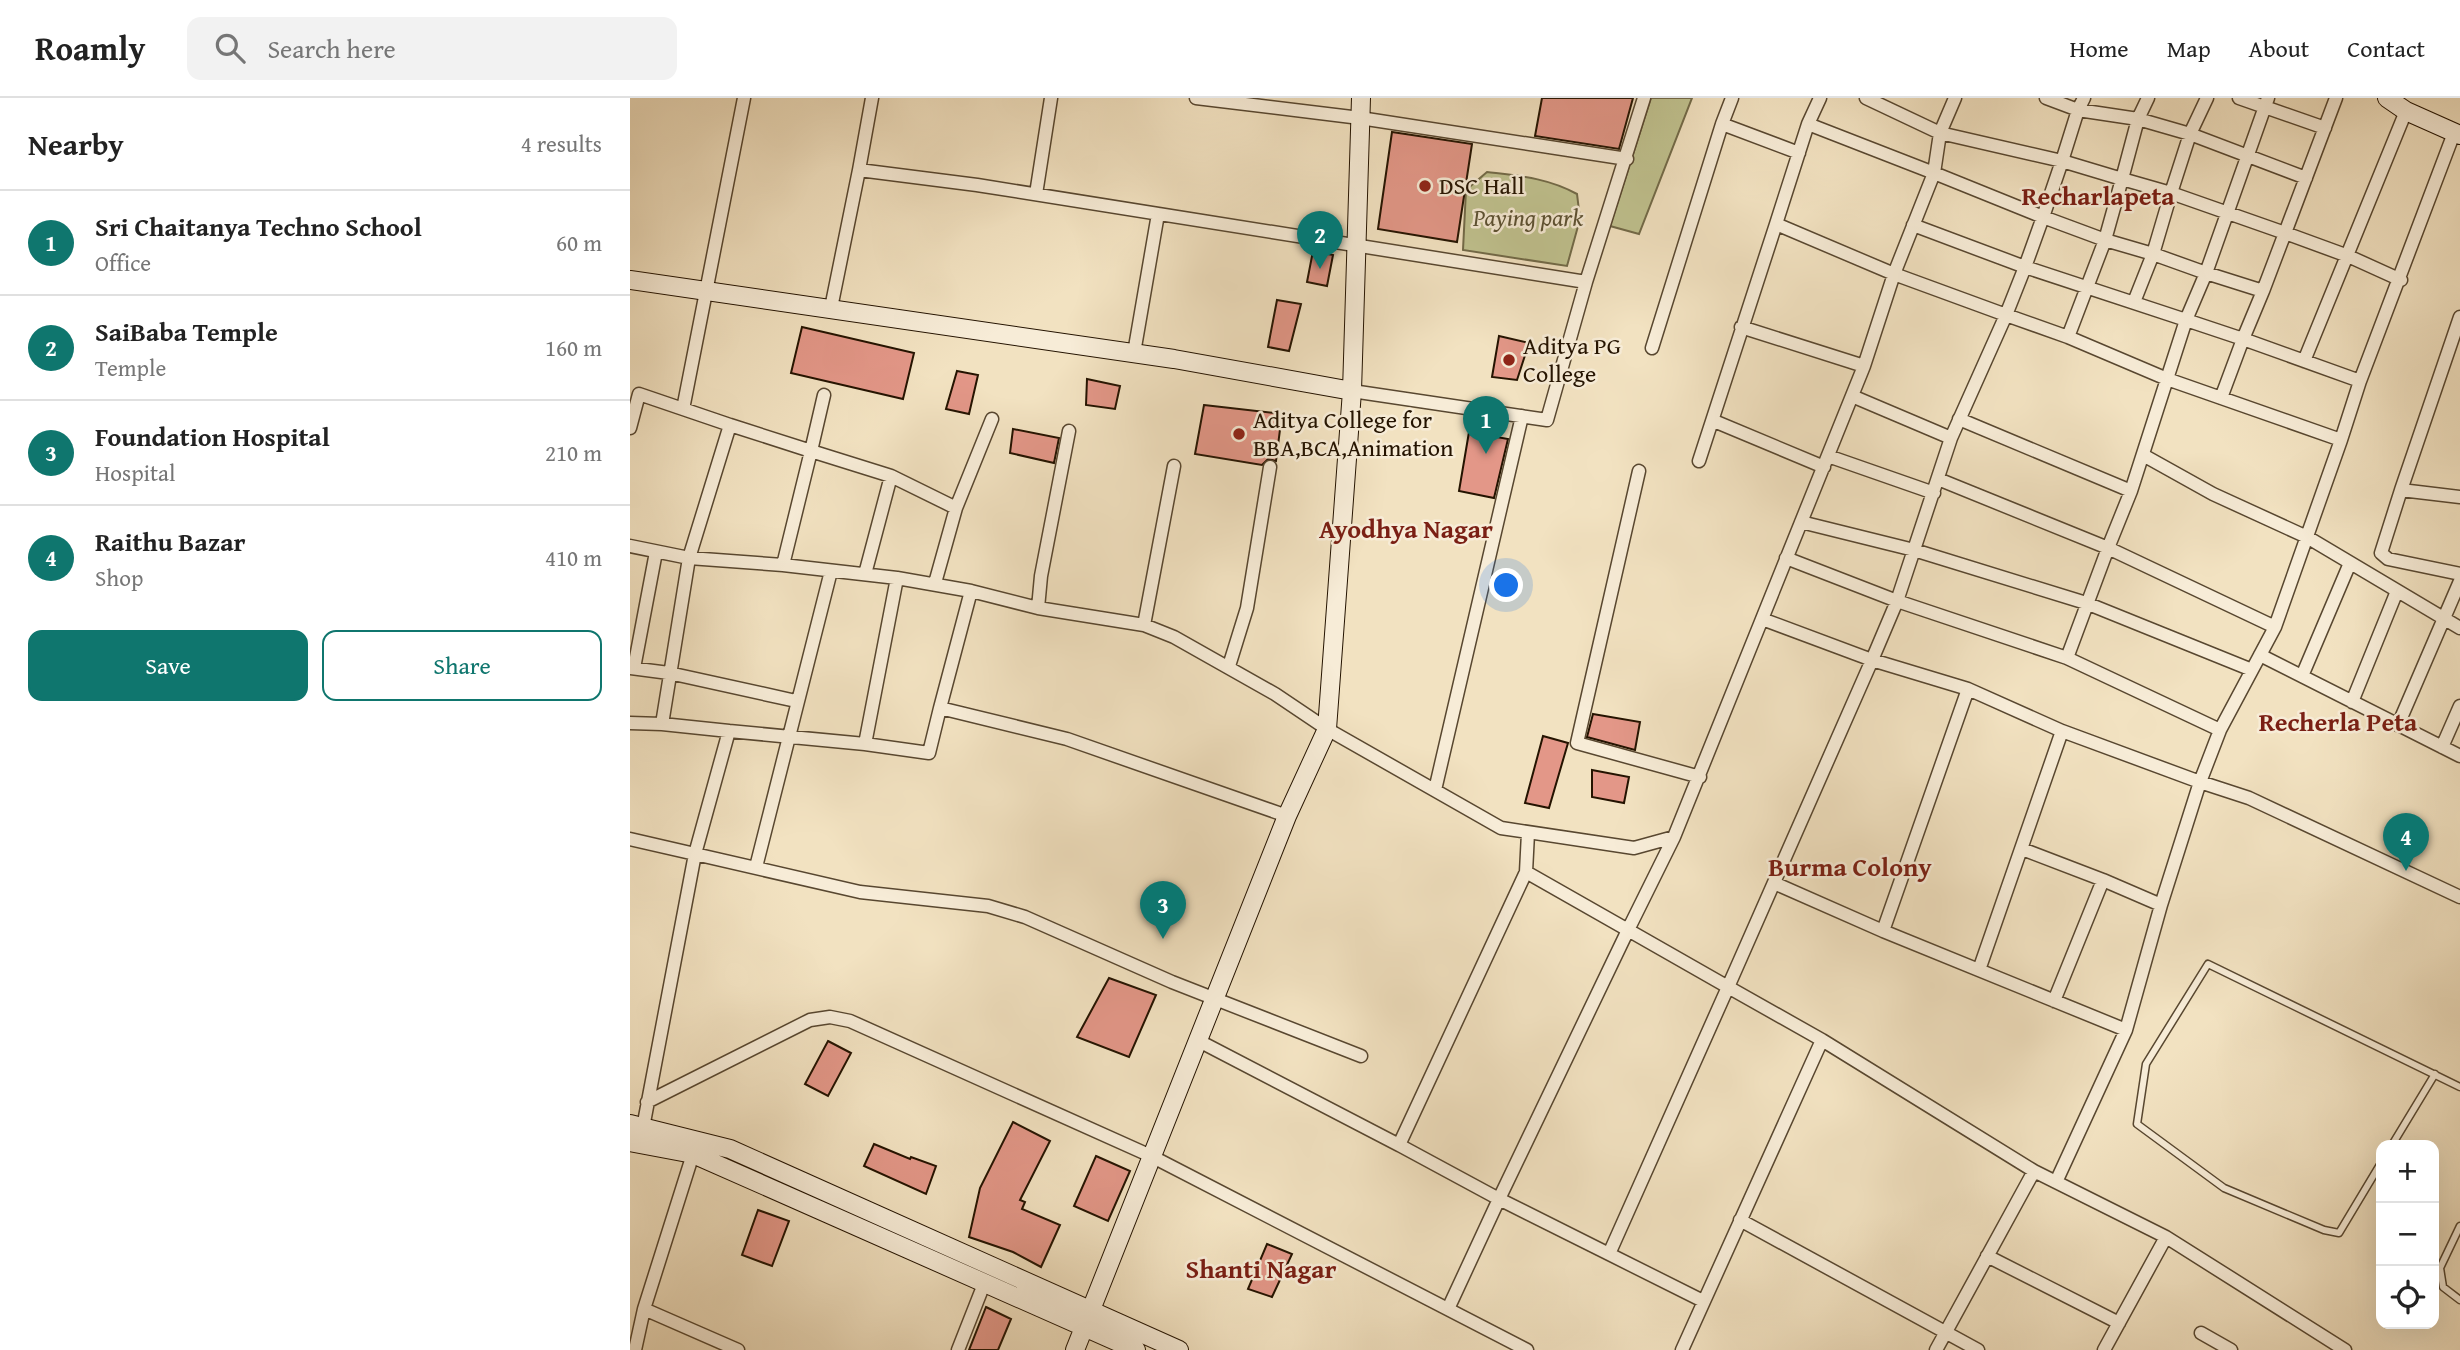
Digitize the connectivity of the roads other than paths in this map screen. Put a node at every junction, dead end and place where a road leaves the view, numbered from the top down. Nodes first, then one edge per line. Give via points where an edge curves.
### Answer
1 (744, 98) edge
2 (872, 98) edge
3 (1051, 98) edge
4 (1196, 98) edge
5 (1361, 98) edge
6 (1644, 98) edge
7 (1732, 98) edge
8 (1820, 98) edge
9 (1866, 98) edge
10 (1955, 98) edge
11 (2046, 98) edge
12 (2148, 98) edge
13 (2207, 98) edge
14 (2239, 98) edge
15 (2336, 98) edge
16 (2387, 98) edge
17 (2266, 103) edge
18 (2081, 104) edge
19 (2406, 111) junction
20 (1360, 118) junction
21 (2138, 119) junction
22 (1722, 124) junction
23 (1808, 124) junction
24 (2325, 128) junction
25 (1940, 133) junction
26 (2190, 134) junction
27 (2457, 134) edge
28 (1799, 153) junction
29 (2248, 154) junction
30 (1627, 159) junction
31 (2062, 161) junction
32 (859, 170) junction
33 (1934, 173) junction
34 (2122, 178) junction
35 (2306, 178) junction
36 (2171, 192) junction
37 (1036, 194) junction
38 (2226, 211) junction
39 (1158, 214) junction
40 (2043, 217) junction
41 (1776, 225) junction
42 (1913, 225) junction
43 (2286, 233) junction
44 (2105, 240) junction
45 (1357, 245) junction
46 (2153, 254) junction
47 (2348, 256) junction
48 (2025, 267) junction
49 (2206, 273) junction
50 (1894, 274) junction
51 (630, 280) edge
52 (2401, 280) junction
53 (1586, 282) junction
54 (2085, 286) junction
55 (705, 291) junction
56 (2263, 291) junction
57 (2134, 302) junction
58 (831, 308) junction
59 (2006, 315) junction
60 (2460, 317) edge
61 (2186, 320) junction
62 (1741, 327) junction
63 (2068, 337) junction
64 (2243, 339) junction
65 (1652, 348) dead end
66 (1134, 354) junction
67 (2304, 361) junction
68 (1864, 366) junction
69 (2167, 379) junction
70 (2360, 381) junction
71 (1352, 391) junction
72 (824, 396) dead end
73 (1852, 396) junction
74 (2221, 398) junction
75 (683, 409) junction
76 (1522, 416) junction
77 (992, 419) dead end
78 (1959, 419) junction
79 (1714, 421) junction
80 (730, 425) junction
81 (630, 428) edge
82 (1069, 431) dead end
83 (1951, 438) junction
84 (2341, 440) junction
85 (811, 451) junction
86 (2143, 455) junction
87 (1699, 461) dead end
88 (1826, 462) junction
89 (1174, 466) dead end
90 (1270, 467) dead end
91 (1639, 471) dead end
92 (891, 476) junction
93 (1938, 479) junction
94 (2401, 490) junction
95 (2130, 491) junction
96 (1934, 493) junction
97 (2460, 497) edge
98 (956, 508) junction
99 (1801, 522) junction
100 (2307, 537) junction
101 (630, 546) edge
102 (2108, 548) junction
103 (1914, 550) junction
104 (656, 552) junction
105 (689, 558) junction
106 (1786, 558) junction
107 (2350, 562) junction
108 (783, 565) junction
109 (831, 571) junction
110 (865, 574) junction
111 (2460, 574) edge
112 (897, 578) junction
113 (2460, 581) edge
114 (935, 583) junction
115 (971, 591) junction
116 (2397, 591) junction
117 (1897, 601) junction
118 (2086, 603) junction
119 (1038, 608) junction
120 (1762, 619) junction
121 (2442, 619) junction
122 (1144, 625) junction
123 (2275, 627) junction
124 (2460, 628) edge
125 (2260, 655) junction
126 (2067, 658) junction
127 (1871, 660) junction
128 (1229, 666) junction
129 (632, 668) edge
130 (2252, 670) junction
131 (669, 673) junction
132 (2302, 676) junction
133 (1968, 689) junction
134 (796, 701) junction
135 (2353, 702) junction
136 (2460, 706) edge
137 (940, 708) junction
138 (630, 723) edge
139 (662, 724) junction
140 (2398, 725) junction
141 (1327, 729) junction
142 (2221, 730) junction
143 (729, 731) junction
144 (2062, 731) junction
145 (787, 738) junction
146 (865, 744) junction
147 (2442, 747) junction
148 (2460, 756) edge
149 (1700, 777) junction
150 (2200, 782) junction
151 (1435, 790) junction
152 (1287, 816) junction
153 (1528, 833) junction
154 (1674, 837) junction
155 (630, 839) edge
156 (2022, 849) junction
157 (695, 854) junction
158 (756, 867) junction
159 (1526, 872) junction
160 (2103, 880) junction
161 (1774, 883) junction
162 (2460, 897) edge
163 (2161, 905) junction
164 (1628, 930) junction
165 (1883, 931) junction
166 (1979, 970) junction
167 (1728, 987) junction
168 (1214, 999) junction
169 (2054, 1000) junction
170 (2126, 1030) junction
171 (1197, 1040) junction
172 (1822, 1040) junction
173 (1362, 1056) dead end
174 (2435, 1074) junction
175 (2460, 1087) edge
176 (647, 1102) junction
177 (636, 1134) edge
178 (2395, 1140) edge
179 (1399, 1145) junction
180 (693, 1154) junction
181 (1150, 1156) junction
182 (2034, 1171) junction
183 (2376, 1171) edge
184 (2056, 1182) junction
185 (1499, 1199) junction
186 (1740, 1220) junction
187 (2460, 1226) edge
188 (2166, 1237) junction
189 (1609, 1254) junction
190 (1987, 1256) junction
191 (984, 1284) junction
192 (2460, 1300) edge
193 (1703, 1301) junction
194 (644, 1309) junction
195 (1448, 1309) junction
196 (1087, 1320) junction
197 (2119, 1323) junction
198 (1947, 1331) junction
199 (2201, 1333) dead end
200 (635, 1350) edge
201 (738, 1350) edge
202 (958, 1350) edge
203 (1075, 1350) edge
204 (1136, 1350) edge
205 (1179, 1350) edge
206 (1527, 1350) edge
207 (1682, 1350) edge
208 (1936, 1350) edge
209 (1978, 1350) edge
210 (2104, 1350) edge
211 (2231, 1350) edge
212 (2345, 1350) edge

1 - 55 street
2 - 32 street
3 - 37 street
4 - 20 street
5 - 20 street
6 - 30 street
7 - 22 street
8 - 23 street
9 - 25 street
10 - 25 street
11 - 18 street
12 - 21 street
13 - 26 street
14 - 17 street
15 - 24 street
16 - 19 street
17 - 24 street
17 - 29 street
18 - 21 street
18 - 31 street
19 - 27 street
19 - 47 street
20 - 30 street
20 - 45 street
21 - 26 street
21 - 34 street
22 - 28 street
22 - 65 street
23 - 28 street
23 - 33 street
24 - 35 street
25 - 31 street
25 - 33 street
26 - 29 street
26 - 36 street
27 - 52 street
28 - 41 street
29 - 35 street
29 - 38 street
30 - 53 street
31 - 34 street
31 - 40 street
32 - 37 street
32 - 58 street
33 - 40 street
33 - 42 street
34 - 36 street
34 - 44 street
35 - 43 street
36 - 38 street
36 - 46 street
37 - 39 street
38 - 43 street
38 - 49 street
39 - 45 street
39 - 66 street
40 - 44 street
40 - 48 street
41 - 50 street
41 - 62 street
42 - 48 street
42 - 50 street
43 - 47 street
43 - 56 street
44 - 46 street
44 - 54 street
45 - 53 street
45 - 71 street
46 - 49 street
46 - 57 street
47 - 52 street
47 - 67 street
48 - 54 street
48 - 59 street
49 - 56 street
49 - 61 street
50 - 59 street
50 - 68 street
51 - 55 street
52 - 70 street
53 - 76 street via 1547,420
54 - 57 street
54 - 63 street
55 - 58 street
55 - 75 street
56 - 64 street
57 - 61 street
58 - 66 street
59 - 63 street
59 - 78 street
60 - 94 street
61 - 64 street
61 - 69 street
62 - 68 street
62 - 79 street
63 - 69 street
64 - 67 street
64 - 74 street
66 - 71 street
67 - 70 street
68 - 73 street
69 - 74 street
69 - 86 street
70 - 84 street
71 - 76 street
71 - 141 street
72 - 85 street
73 - 83 street
73 - 88 street
74 - 84 street
75 - 80 street
75 - 81 street via 639,394
76 - 151 street
77 - 98 street
78 - 83 street
78 - 95 street
79 - 87 street
79 - 88 street
80 - 85 street
80 - 105 street
82 - 119 street
83 - 93 street
84 - 100 street
85 - 92 street
85 - 108 street
86 - 95 street
86 - 100 street via 2213,494
88 - 96 street
88 - 99 street
89 - 122 street
90 - 128 street via 1247,608
91 - 149 street via 1577,743
92 - 98 street
92 - 110 street
93 - 96 street
93 - 102 street
94 - 97 street
94 - 111 street via 2381,553 2388,559
95 - 102 street
96 - 103 street
98 - 114 street
99 - 103 street
99 - 106 street
100 - 107 street
100 - 123 street
101 - 104 street
102 - 118 street
102 - 123 street
103 - 117 street
103 - 118 street
104 - 105 street
104 - 129 street
105 - 108 street
105 - 131 street
106 - 117 street
106 - 120 street
107 - 116 street
107 - 132 street
108 - 109 street
109 - 110 street
109 - 134 street
110 - 112 street
112 - 114 street
112 - 146 street
113 - 121 street
114 - 115 street
115 - 119 street
115 - 137 street
116 - 121 street
116 - 135 street
117 - 126 street
117 - 127 street
118 - 126 street
118 - 130 street
119 - 122 street
120 - 127 street
120 - 149 street
121 - 124 street
121 - 140 street
122 - 128 street
123 - 125 street
125 - 130 street
125 - 132 street
126 - 142 street
127 - 133 street
127 - 161 street
128 - 141 street
129 - 131 street
130 - 142 street
131 - 134 street
131 - 139 street
132 - 135 street
133 - 144 street
133 - 165 street
134 - 145 street
135 - 140 street
136 - 147 street
137 - 146 street via 929,753
137 - 152 street via 1067,739
138 - 139 street
139 - 143 street
140 - 147 street
141 - 151 street
141 - 152 street
142 - 150 street
143 - 145 street
143 - 157 street
144 - 150 street
144 - 156 street
145 - 146 street
145 - 158 street
147 - 148 street
149 - 154 street
150 - 162 street via 2249,798
150 - 163 street
151 - 153 street via 1502,828
152 - 168 street
153 - 154 street via 1634,848
153 - 159 street
154 - 164 street
155 - 157 street
156 - 160 street
156 - 166 street
157 - 158 street
157 - 176 street
158 - 168 street via 860,892 988,906 1025,916
159 - 164 street
159 - 179 street
160 - 163 street
160 - 169 street
161 - 165 street
161 - 167 street
163 - 170 street
164 - 167 street
164 - 185 street
165 - 166 street
166 - 169 street
167 - 172 street
167 - 189 street
168 - 171 street
168 - 173 street
169 - 170 street
170 - 184 street
171 - 179 street
171 - 181 street
172 - 182 street
172 - 186 street
174 - 175 lane
174 - 178 lane
174 - 183 lane via 2208,964 2146,1064 2137,1124 2224,1188 2339,1233
176 - 177 street
176 - 181 street via 810,1020 830,1017 872,1029
177 - 180 street
177 - 196 street via 730,1149
179 - 185 street
180 - 191 street
180 - 194 street
181 - 195 street
181 - 196 street
182 - 184 street
182 - 190 street
184 - 188 street
185 - 189 street
185 - 195 street
186 - 193 street
186 - 198 street
187 - 192 lane via 2440,1268 2443,1287
188 - 197 street
188 - 212 street
189 - 193 street
190 - 197 street
190 - 198 street
191 - 196 street
191 - 202 street
193 - 207 street
194 - 200 street
194 - 201 street
195 - 206 street
196 - 203 street
196 - 204 street
196 - 205 street
197 - 210 street
198 - 208 street
198 - 209 street
199 - 211 street

